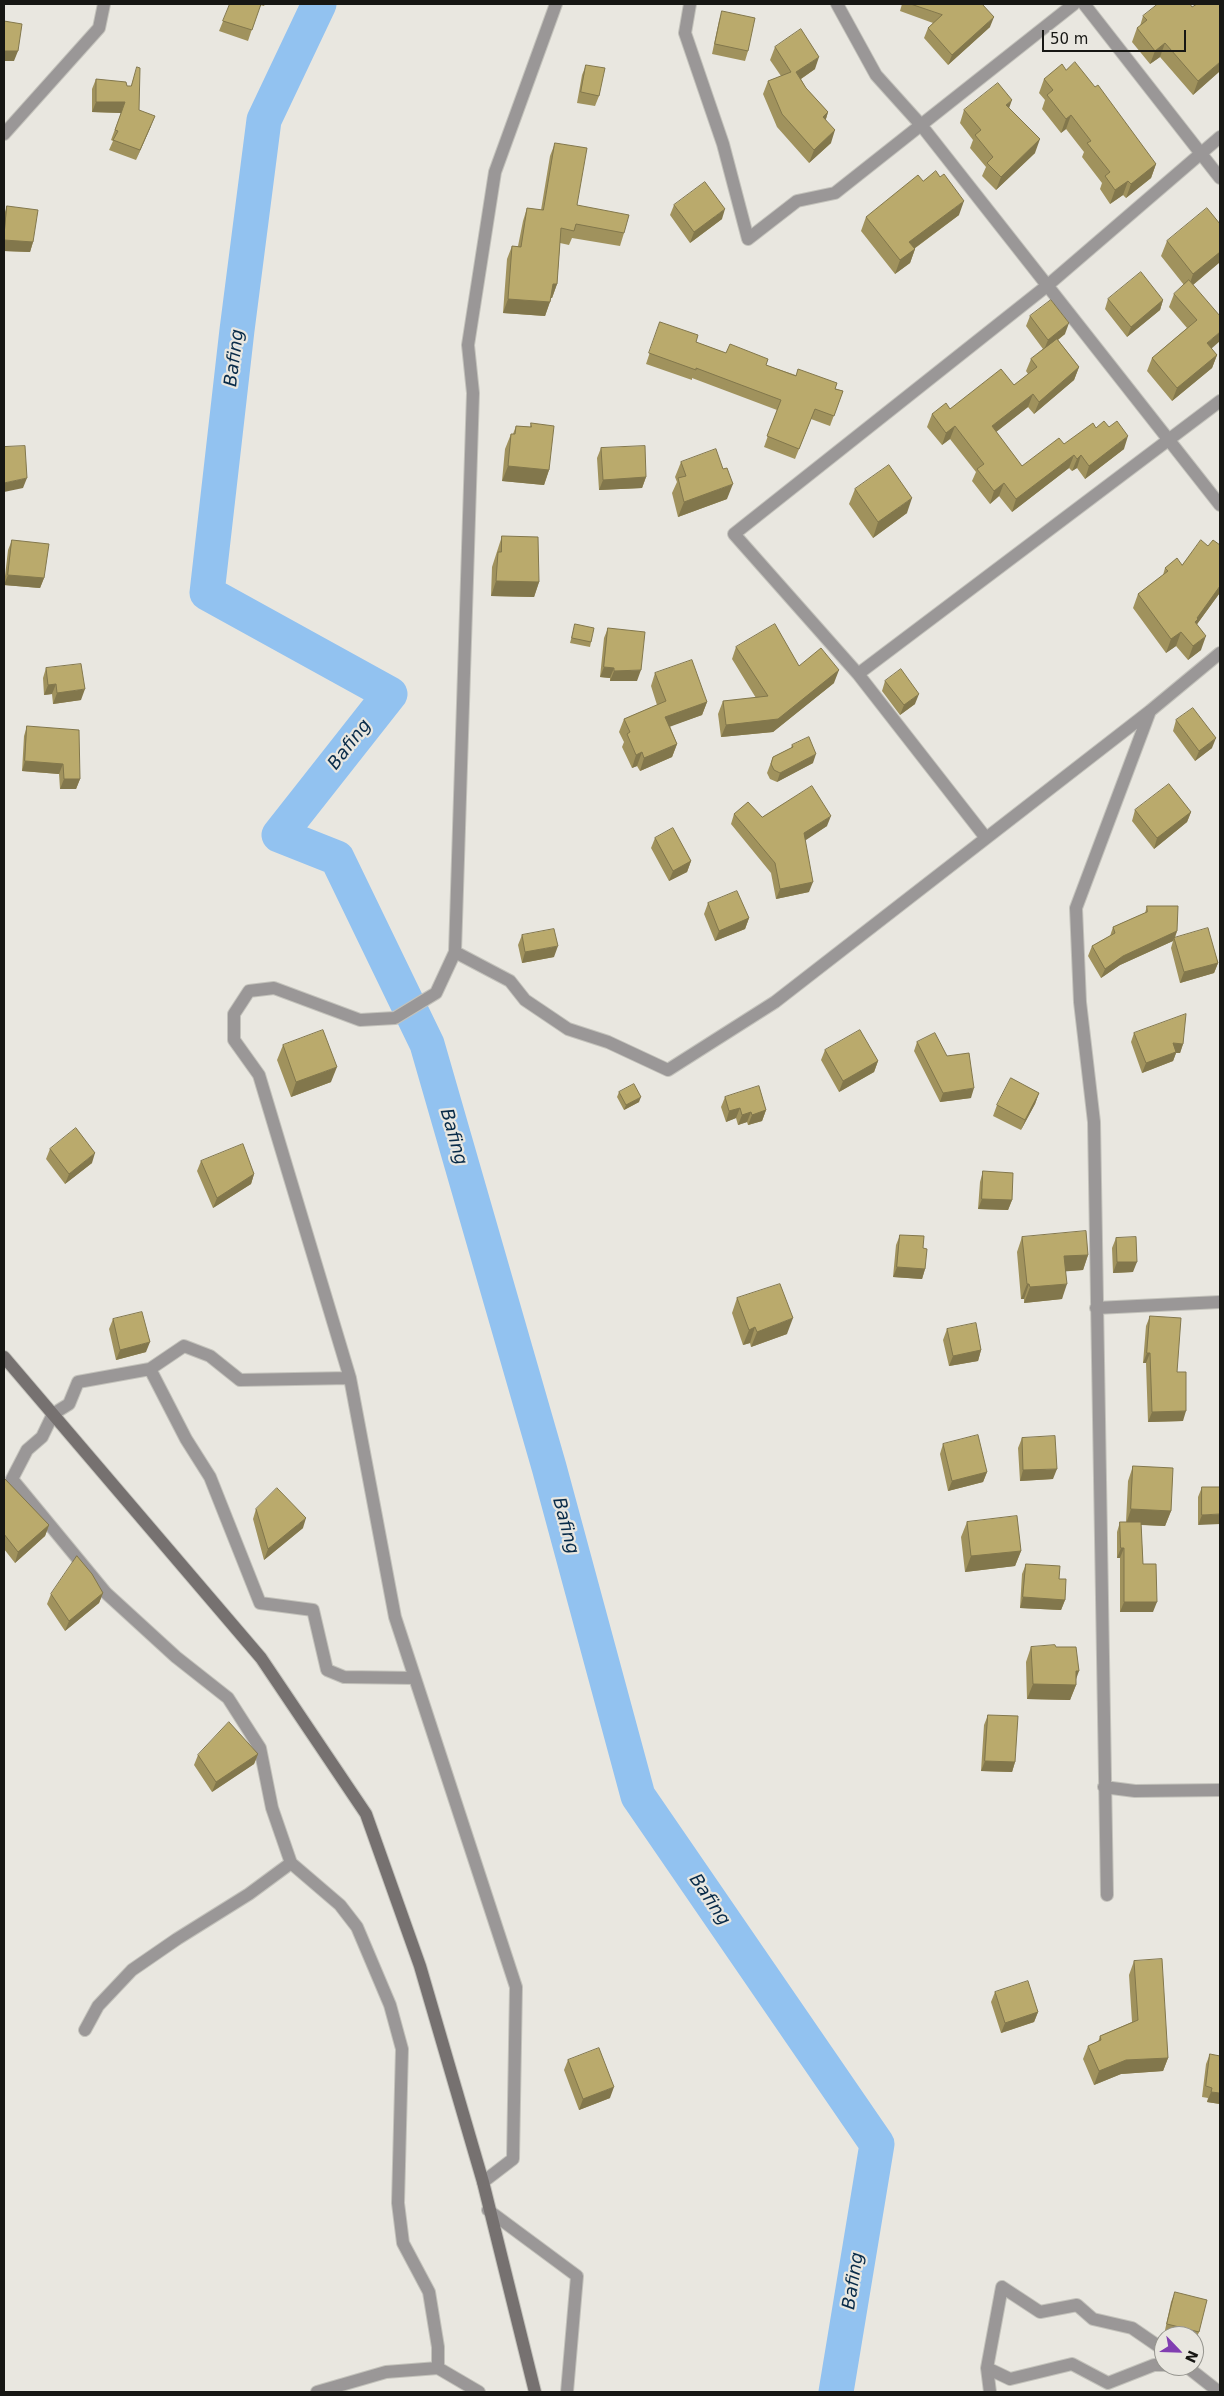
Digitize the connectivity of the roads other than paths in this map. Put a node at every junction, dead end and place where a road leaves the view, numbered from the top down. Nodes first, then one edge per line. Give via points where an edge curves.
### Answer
1 (104, 4) edge
2 (556, 4) edge
3 (690, 4) edge
4 (837, 4) edge
5 (1074, 4) edge
6 (1084, 4) edge
7 (921, 125) junction
8 (4, 134) edge
9 (1220, 137) edge
10 (1200, 153) junction
11 (1220, 178) edge
12 (1048, 285) junction
13 (1220, 401) edge
14 (1168, 439) junction
15 (1220, 505) edge
16 (1220, 653) edge
17 (858, 674) junction
18 (1150, 711) junction
19 (986, 838) junction
20 (455, 952) junction
21 (1220, 1302) edge
22 (1096, 1308) junction
23 (4, 1356) edge
24 (150, 1369) junction
25 (350, 1378) junction
26 (53, 1414) junction
27 (415, 1678) junction
28 (1104, 1787) junction
29 (1220, 1790) edge
30 (291, 1863) junction
31 (1107, 1895) dead end
32 (85, 2030) dead end
33 (482, 2182) junction
34 (488, 2210) junction
35 (1154, 2343) edge
36 (1154, 2365) edge
37 (438, 2368) junction
38 (987, 2368) junction
39 (1199, 2376) edge
40 (318, 2392) edge
41 (479, 2392) edge
42 (535, 2392) edge
43 (567, 2392) edge
44 (990, 2392) edge
45 (1219, 2392) edge

1 - 8 street via 99,28
2 - 20 street via 495,172 468,345 473,392
3 - 7 street via 685,33 723,144 748,239 797,201 835,193
4 - 7 street via 876,75
5 - 7 street
6 - 10 street
7 - 12 street
9 - 10 street
10 - 11 street
10 - 12 street
12 - 14 street
12 - 17 street via 734,534
13 - 14 street
14 - 15 street
14 - 17 street
16 - 18 street
17 - 19 street
18 - 19 street
18 - 22 street via 1076,908 1080,1002 1094,1122
19 - 20 street via 776,1002 668,1070 608,1042 568,1028 525,1000 510,981
20 - 25 street via 436,993 396,1018 360,1020 274,988 249,991 234,1014 234,1040 259,1076
21 - 22 street
22 - 28 street
23 - 26 main road
24 - 25 street via 184,1346 210,1356 240,1380
24 - 26 street via 78,1382 69,1404
24 - 27 street via 186,1439 210,1477 260,1603 313,1610 327,1670 344,1677
25 - 27 street via 395,1617
26 - 30 street via 42,1437 27,1450 12,1479 106,1593 176,1657 228,1698 260,1748 272,1808
26 - 33 main road via 262,1658 366,1814 420,1966
27 - 33 street via 516,1986 513,2159
28 - 29 street via 1135,1791
28 - 31 street
30 - 32 street via 250,1894 132,1970 98,2006
30 - 37 street via 340,1905 357,1927 390,2005 402,2049 398,2203 403,2243 429,2292
33 - 34 main road
34 - 42 main road
34 - 43 street via 577,2276
35 - 38 street via 1132,2328 1093,2319 1077,2305 1040,2312 1002,2288
36 - 38 street via 1108,2383 1072,2364 1010,2379
37 - 40 street via 386,2372
37 - 41 street
38 - 44 street
39 - 45 street

